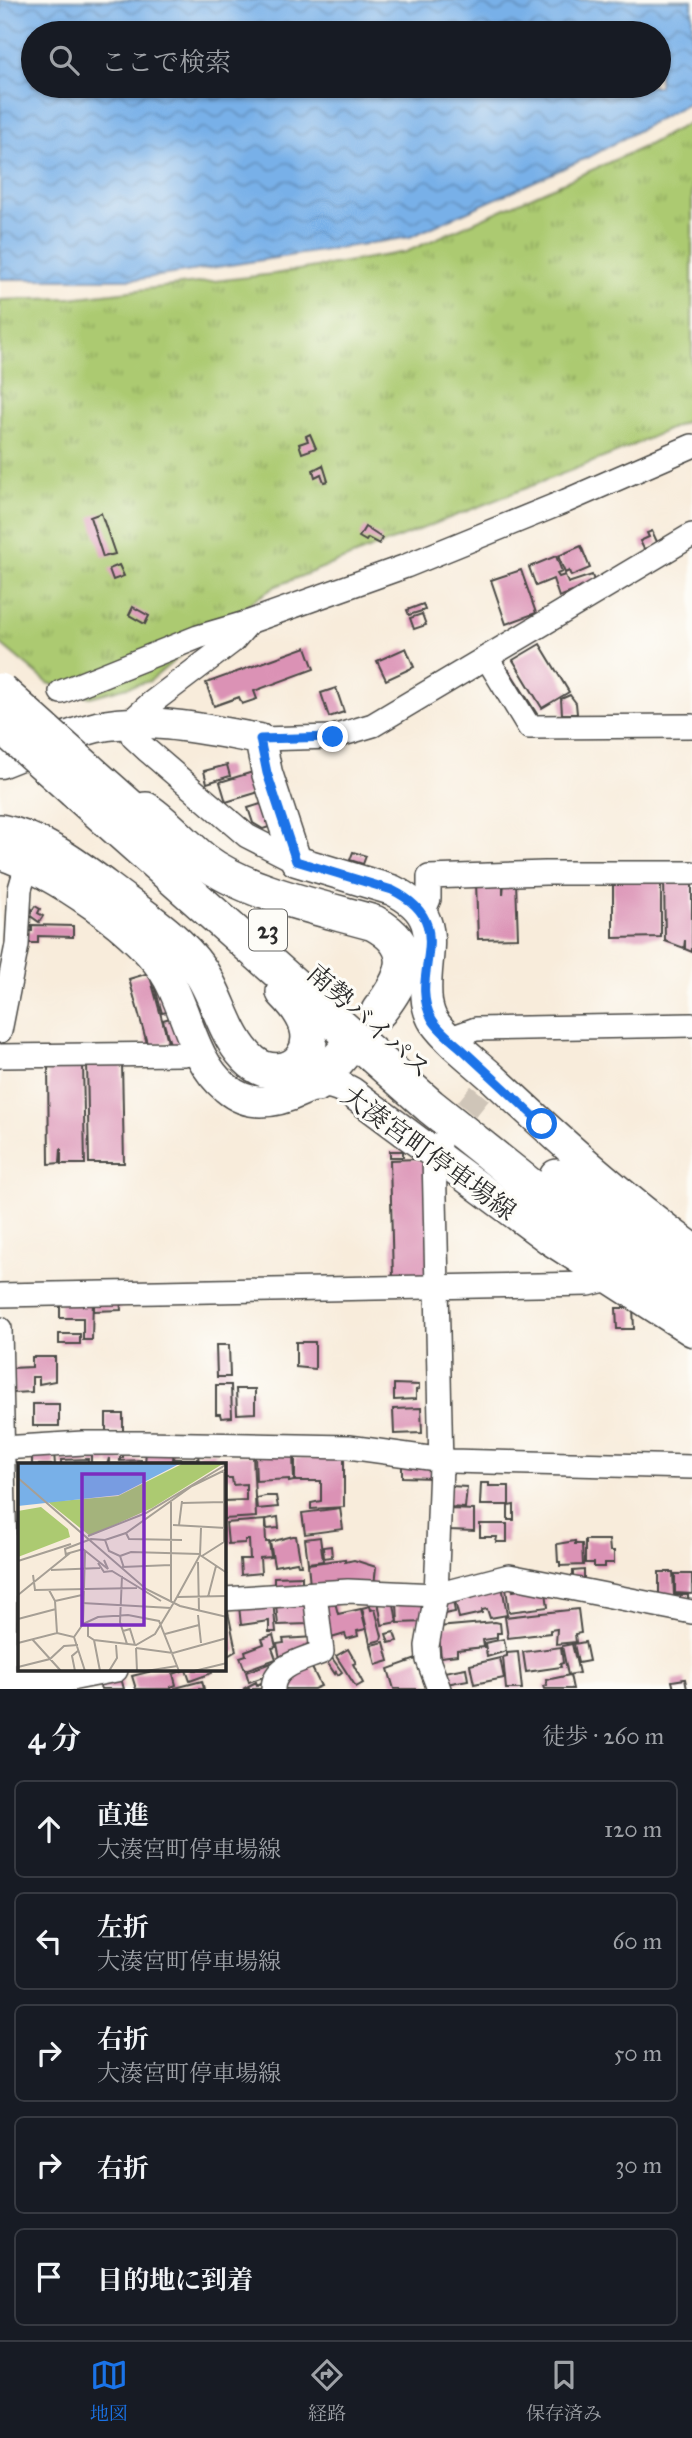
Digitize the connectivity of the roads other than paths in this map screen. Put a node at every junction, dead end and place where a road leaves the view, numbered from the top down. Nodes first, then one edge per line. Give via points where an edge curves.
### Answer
1 (692, 446) edge
2 (692, 535) edge
3 (249, 622) junction
4 (488, 658) junction
5 (0, 691) edge
6 (61, 692) dead end
7 (0, 724) edge
8 (128, 724) junction
9 (692, 726) edge
10 (260, 739) junction
11 (0, 763) edge
12 (81, 781) junction
13 (0, 832) edge
14 (13, 860) edge
15 (296, 861) junction
16 (692, 873) edge
17 (422, 915) junction
18 (379, 1012) dead end
19 (692, 1025) edge
20 (0, 1031) edge
21 (451, 1038) junction
22 (346, 1050) dead end
23 (198, 1051) junction
24 (0, 1056) edge
25 (317, 1084) junction
26 (438, 1145) junction
27 (692, 1248) edge
28 (692, 1276) edge
29 (609, 1279) junction
30 (438, 1288) junction
31 (0, 1295) edge
32 (692, 1307) edge
33 (0, 1329) edge
34 (692, 1331) edge
35 (0, 1351) edge
36 (2, 1448) junction
37 (440, 1459) junction
38 (692, 1467) edge
39 (315, 1594) junction
40 (436, 1595) junction
41 (226, 1599) edge
42 (692, 1612) edge
43 (108, 1672) edge
44 (59, 1685) edge
45 (5, 1686) edge
46 (273, 1689) edge
47 (439, 1689) edge

1 - 3 street via 406,566
2 - 4 street
3 - 6 street via 198,637
3 - 8 street via 233,641
4 - 9 street via 529,727
4 - 10 street via 373,725 333,737
5 - 12 highway, 南勢バイパス / 23, bridge
7 - 12 highway, 南勢バイパス / 23, bridge
8 - 10 main road
8 - 11 main road via 97,727
8 - 15 street via 133,737 247,836
10 - 15 main road
12 - 13 highway via 116,841 296,1003 308,1033 307,1050 297,1065 271,1071 253,1063 238,1046 200,970 178,946 70,862
12 - 18 highway via 155,816 223,872 282,898 384,929 399,945 404,961 401,977
12 - 28 highway, 南勢バイパス / 23 via 447,1091
12 - 32 highway, 南勢バイパス / 23 via 430,1106 580,1226
14 - 20 street via 20,889 17,945
14 - 23 main road, 大湊宮町停車場線 via 61,882 149,951 168,977
15 - 17 main road via 392,890
16 - 17 street via 429,877 429,899
17 - 21 main road via 430,940 428,1007 433,1020
19 - 21 street via 476,1029
21 - 27 main road via 486,1085
22 - 25 highway
23 - 24 street
23 - 25 main road, 大湊宮町停車場線 via 226,1088 244,1099 265,1103
25 - 26 main road, 大湊宮町停車場線 via 339,1085
26 - 29 main road, 大湊宮町停車場線 via 528,1223
26 - 30 street
29 - 30 street via 589,1284
29 - 34 main road, 大湊宮町停車場線
30 - 31 street
30 - 37 street
33 - 35 street
35 - 36 street
36 - 37 street via 83,1443 231,1444 349,1447
36 - 45 street
37 - 38 street
37 - 40 street
39 - 40 street
39 - 41 street
39 - 46 street via 322,1652 279,1670
40 - 42 street via 509,1576
40 - 47 street via 427,1646
43 - 44 street
44 - 45 street via 43,1679

